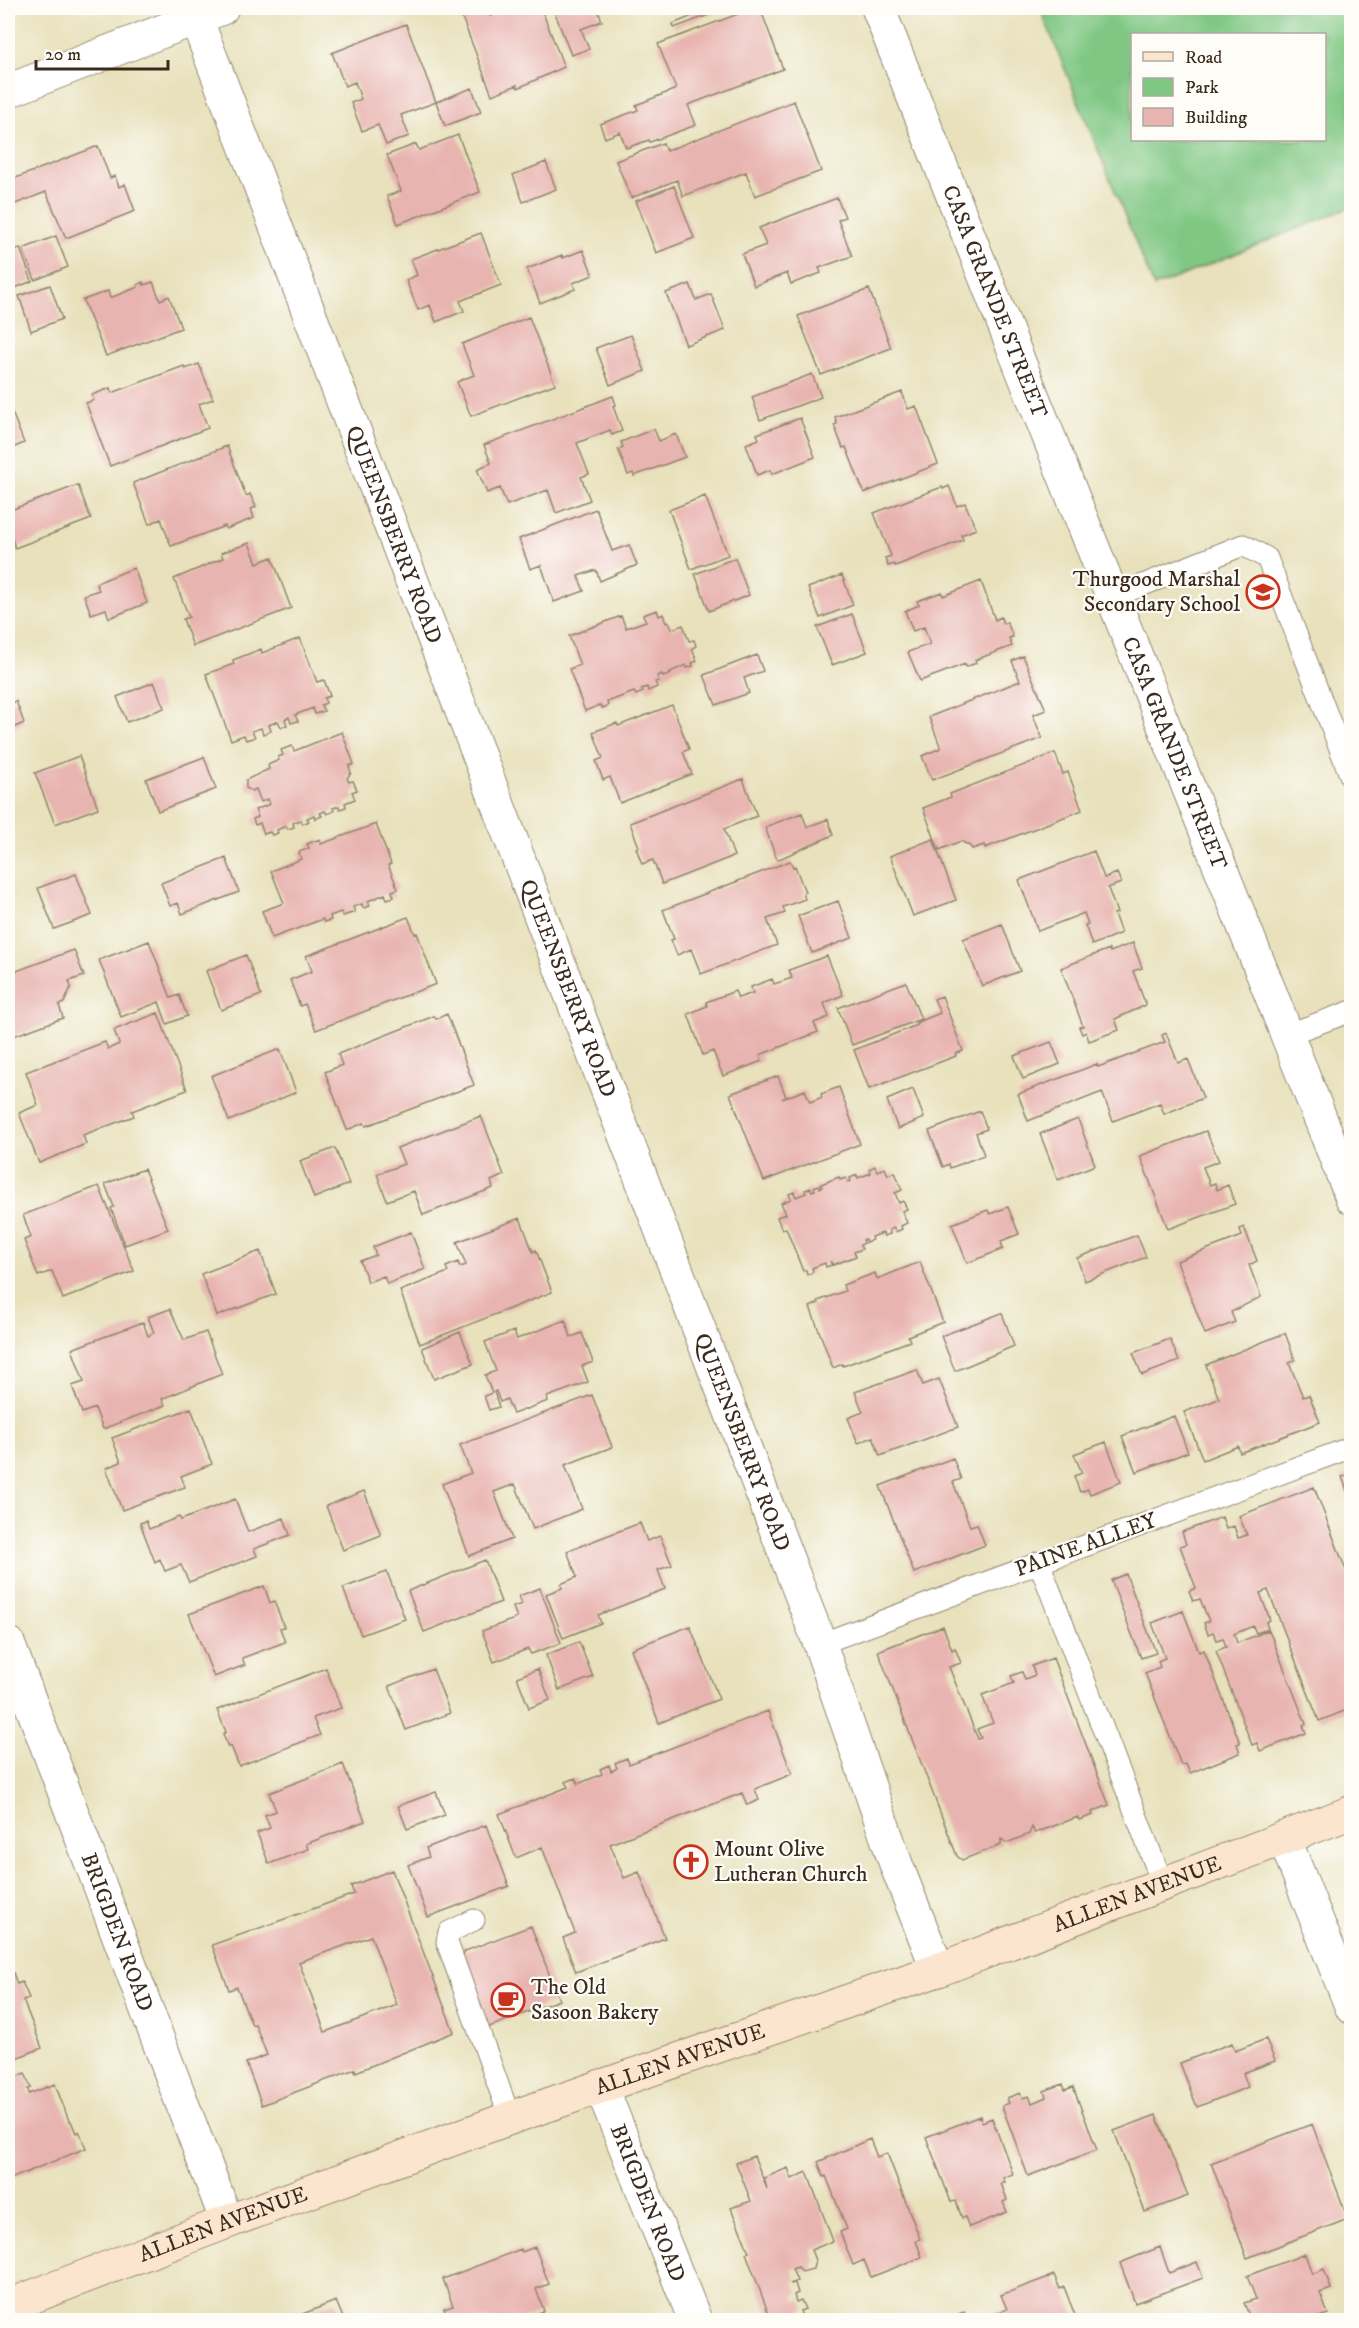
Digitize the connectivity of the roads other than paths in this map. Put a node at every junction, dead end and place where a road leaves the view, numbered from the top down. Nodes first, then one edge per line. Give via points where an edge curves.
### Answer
1 (878, 8) edge
2 (203, 11) edge
3 (8, 91) edge
4 (1113, 597) junction
5 (1352, 780) edge
6 (1352, 1011) edge
7 (1286, 1035) junction
8 (1352, 1198) edge
9 (1352, 1447) edge
10 (1039, 1562) junction
11 (8, 1643) edge
12 (820, 1644) junction
13 (1352, 1812) edge
14 (1284, 1838) junction
15 (1163, 1885) junction
16 (474, 1920) dead end
17 (938, 1970) junction
18 (1352, 2008) edge
19 (602, 2086) junction
20 (510, 2118) junction
21 (227, 2222) junction
22 (8, 2306) edge
23 (695, 2320) edge

1 - 4 street, CASA GRANDE STREET
2 - 3 street
2 - 12 street, QUEENSBERRY ROAD
4 - 5 lane via 1243,545 1267,558
4 - 7 street, CASA GRANDE STREET
6 - 7 lane
7 - 8 street, CASA GRANDE STREET
9 - 10 lane, PAINE ALLEY
10 - 12 lane, PAINE ALLEY
10 - 15 lane
11 - 21 street, BRIGDEN ROAD
12 - 17 street, QUEENSBERRY ROAD via 897,1867
13 - 14 street, ALLEN AVENUE
14 - 15 street, ALLEN AVENUE
14 - 18 street
15 - 17 street, ALLEN AVENUE
16 - 20 lane via 449,1932 447,1942
17 - 19 street, ALLEN AVENUE
19 - 20 street, ALLEN AVENUE
19 - 23 street, BRIGDEN ROAD
20 - 21 street, ALLEN AVENUE
21 - 22 street, ALLEN AVENUE

